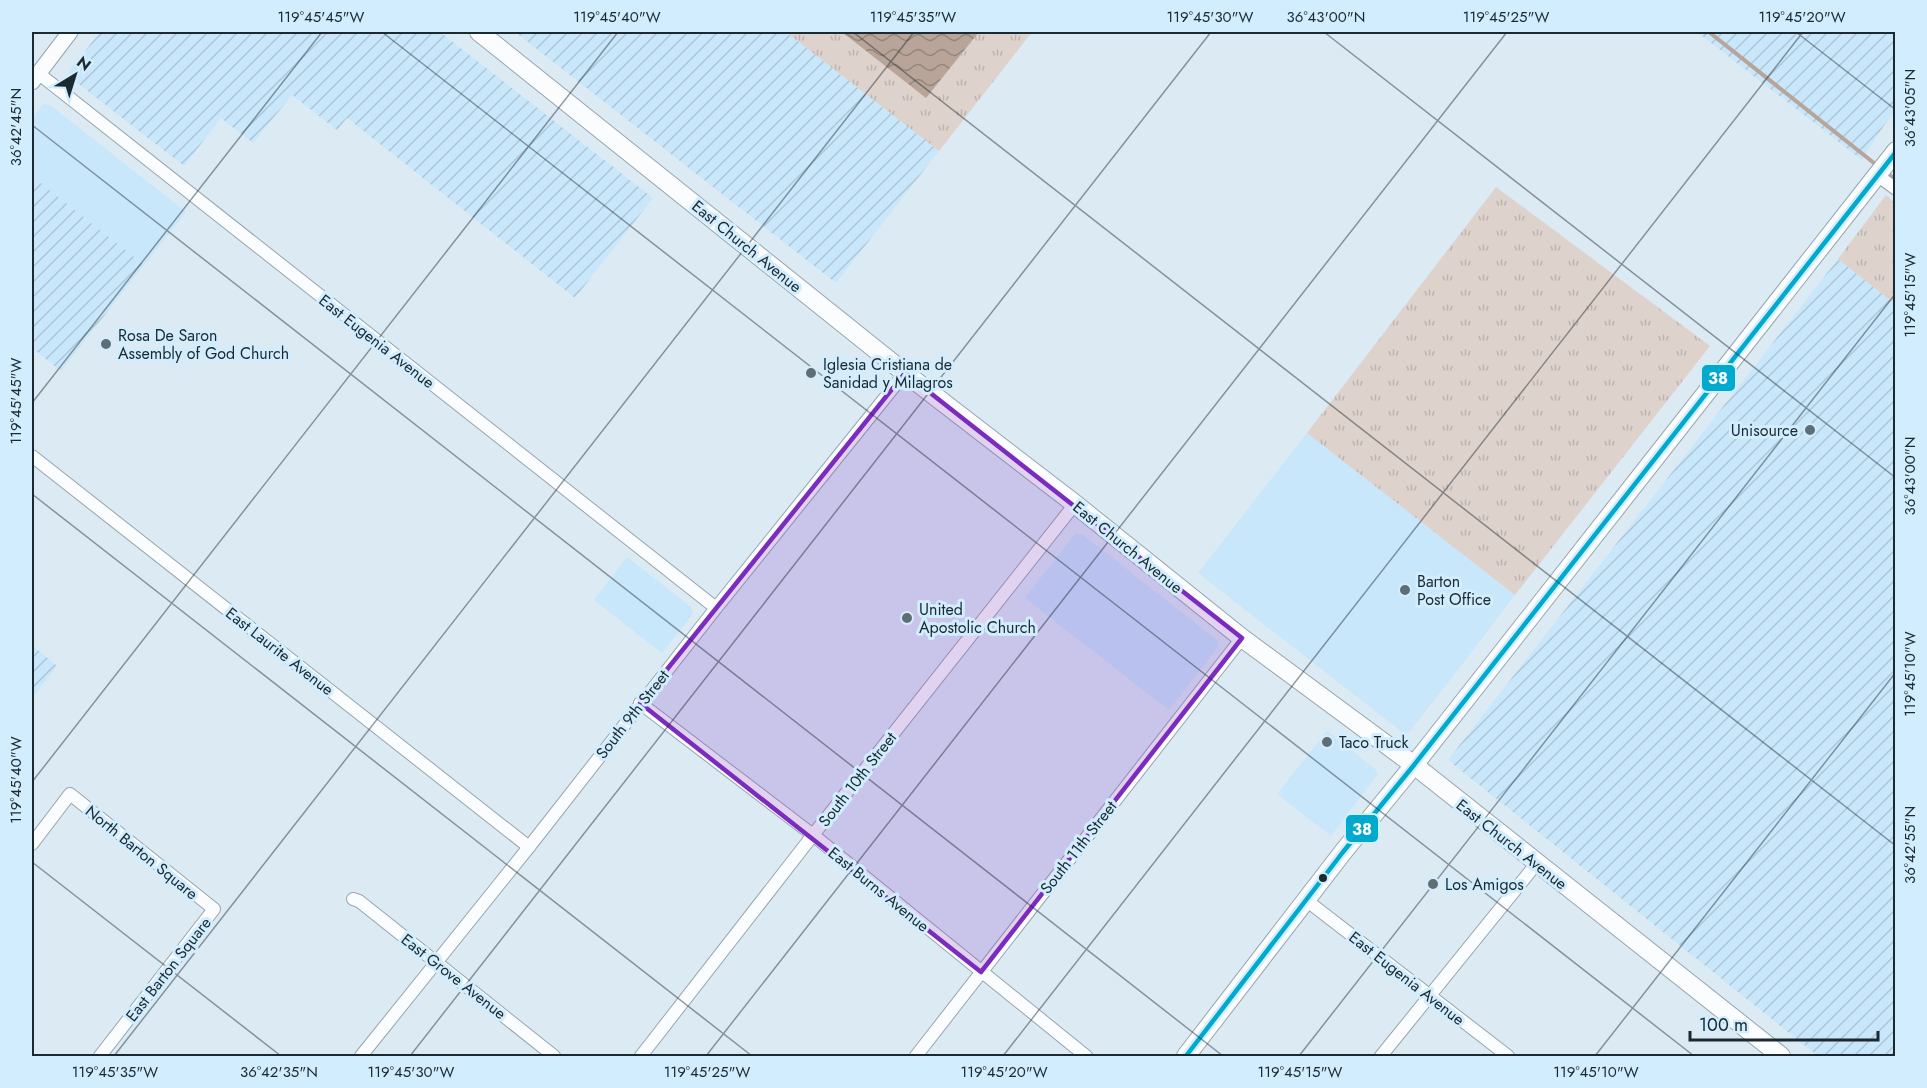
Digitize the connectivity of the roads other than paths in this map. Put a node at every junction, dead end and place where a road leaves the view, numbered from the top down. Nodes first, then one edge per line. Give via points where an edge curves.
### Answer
1 (70, 32) edge
2 (479, 32) edge
3 (35, 78) edge
4 (1896, 151) edge
5 (1877, 175) junction
6 (1896, 189) edge
7 (905, 373) junction
8 (32, 456) edge
9 (1075, 504) junction
10 (716, 608) junction
11 (1242, 638) junction
12 (640, 703) junction
13 (1414, 765) junction
14 (813, 835) junction
15 (32, 844) edge
16 (529, 847) junction
17 (1537, 863) junction
18 (353, 899) dead end
19 (1306, 900) junction
20 (214, 909) joint
21 (435, 962) junction
22 (981, 972) junction
23 (1429, 995) junction
24 (100, 1056) edge
25 (361, 1056) edge
26 (554, 1056) edge
27 (641, 1056) edge
28 (916, 1056) edge
29 (1086, 1056) edge
30 (1186, 1056) edge
31 (1381, 1056) edge
32 (1508, 1056) edge
33 (1781, 1056) edge

1 - 3 street
2 - 7 main road, East Church Avenue
3 - 10 street, East Eugenia Avenue
4 - 5 main road
5 - 6 street
5 - 13 main road
7 - 9 main road, East Church Avenue
7 - 10 street, South 9th Street
8 - 16 street, East Laurite Avenue
9 - 11 main road, East Church Avenue
9 - 14 street, South 10th Street
10 - 12 street, South 9th Street
11 - 13 main road, East Church Avenue
11 - 22 street, South 11th Street
12 - 14 street, East Burns Avenue
12 - 16 street, South 9th Street
13 - 17 main road, East Church Avenue
13 - 19 main road
14 - 22 street, East Burns Avenue
14 - 27 street, South 10th Street
15 - 20 street, North Barton Square via 70,794
16 - 21 street, South 9th Street
17 - 23 street
17 - 33 main road, East Church Avenue
18 - 21 street, East Grove Avenue
19 - 23 street, East Eugenia Avenue
19 - 30 main road
20 - 24 street, East Barton Square
21 - 25 street, South 9th Street
21 - 26 street, East Grove Avenue
22 - 28 street, South 11th Street
22 - 29 street, East Burns Avenue
23 - 31 street
23 - 32 street, East Eugenia Avenue

